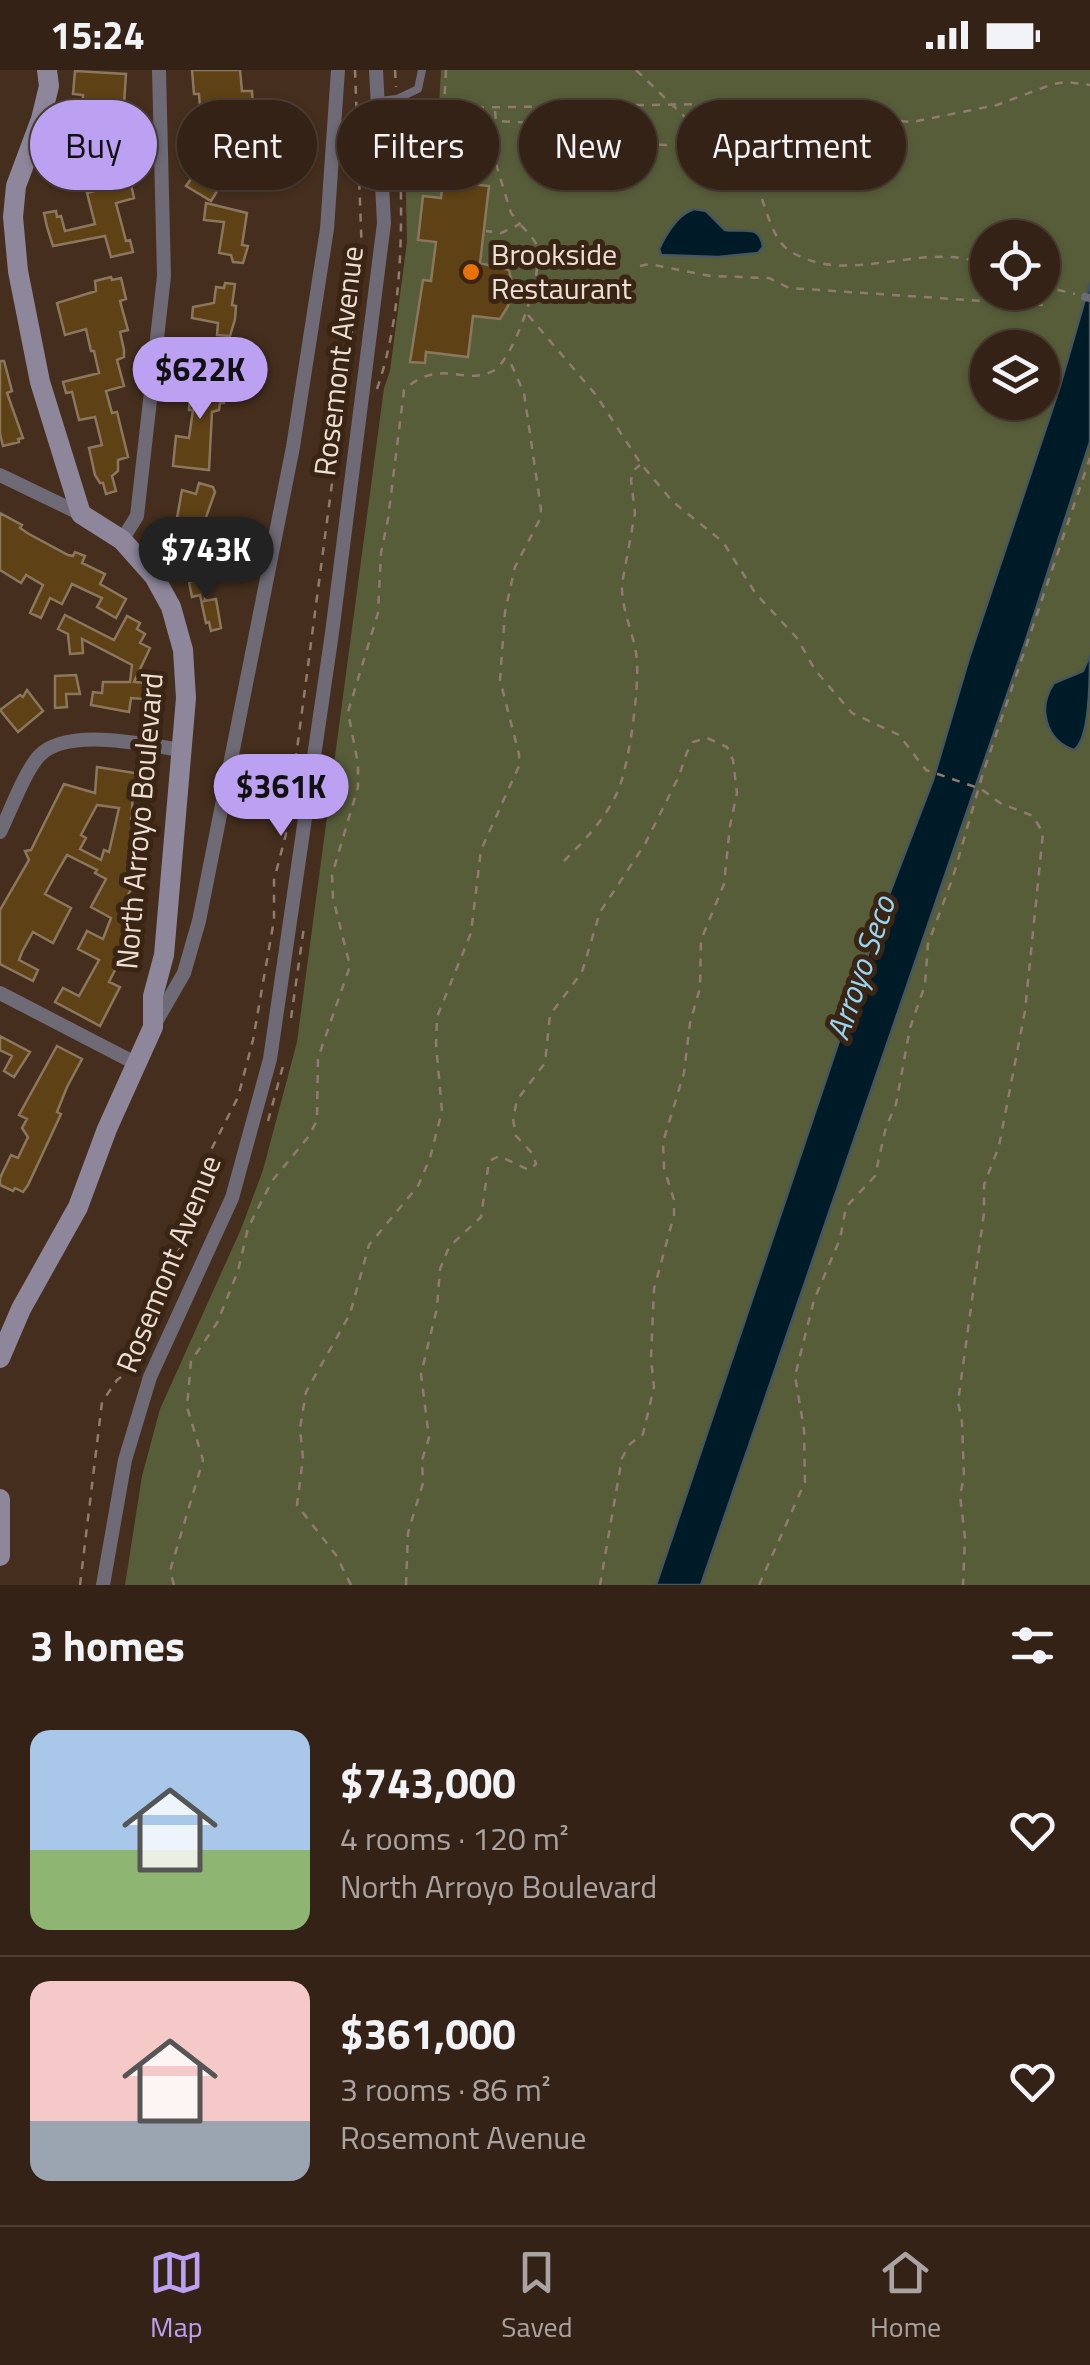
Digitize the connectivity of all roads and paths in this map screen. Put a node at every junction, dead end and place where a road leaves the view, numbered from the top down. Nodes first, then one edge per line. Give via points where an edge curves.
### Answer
1 (47, 70) edge
2 (160, 70) edge
3 (338, 70) edge
4 (355, 70) edge
5 (376, 70) edge
6 (422, 70) edge
7 (446, 70) edge
8 (636, 70) edge
9 (1090, 86) edge
10 (378, 100) joint
11 (444, 100) edge
12 (673, 106) junction
13 (677, 109) edge
14 (499, 110) edge
15 (499, 121) edge
16 (677, 145) edge
17 (499, 174) edge
18 (382, 190) edge
19 (757, 190) edge
20 (520, 224) junction
21 (486, 231) dead end
22 (970, 260) edge
23 (640, 266) dead end
24 (1060, 291) edge
25 (1088, 298) edge
26 (970, 300) edge
27 (527, 314) junction
28 (507, 356) junction
29 (1090, 458) edge
30 (641, 464) junction
31 (0, 475) edge
32 (81, 514) junction
33 (122, 540) junction
34 (182, 750) junction
35 (978, 788) junction
36 (0, 832) edge
37 (564, 861) dead end
38 (0, 994) edge
39 (153, 1028) junction
40 (135, 1063) junction
41 (0, 1358) edge
42 (0, 1499) edge
43 (0, 1556) edge
44 (80, 1585) edge
45 (104, 1585) edge
46 (174, 1585) edge
47 (351, 1585) edge
48 (406, 1585) edge
49 (600, 1585) edge
50 (758, 1585) edge
51 (963, 1585) edge

1 - 32 street via 49,86 16,186 13,218 40,382
2 - 33 street via 164,276 137,516
3 - 39 street via 327,230 289,466 200,921 184,973
4 - 44 path via 362,255 254,1040 180,1252 128,1372 102,1402
5 - 10 street, Rosemont Avenue
6 - 10 lane via 418,89
7 - 11 path
8 - 12 path
9 - 12 path via 1053,84 997,106 912,122 873,120 833,136 785,129 720,105
12 - 13 path
12 - 14 path
15 - 16 path via 574,126 633,144
17 - 20 path
18 - 45 street, Rosemont Avenue via 384,223 332,633 270,1059 232,1198 150,1377 125,1460
19 - 22 path via 776,237 796,254 840,264 954,255
20 - 21 path
20 - 27 path via 538,249
23 - 26 path via 769,278 789,288
24 - 25 path
27 - 28 path
27 - 30 path via 596,395
28 - 46 path via 494,371 439,372 416,378 404,390 378,613 348,712 358,787 332,875 350,966 318,1058 317,1120 272,1181 248,1228 217,1323 191,1361 188,1407 203,1460 170,1571
28 - 47 path via 524,393 541,509 504,612 500,680 519,766 480,850 472,933 437,1017 442,1111 430,1158 418,1186 369,1245 350,1314 306,1392 302,1412 297,1505
29 - 35 path
30 - 35 path via 673,502 723,542 852,713 900,734 922,767
30 - 37 path via 631,480 635,512 622,584 638,664 625,760 618,792
31 - 32 street
32 - 33 street, North Arroyo Boulevard
33 - 34 street, North Arroyo Boulevard via 154,576 180,635
34 - 36 street via 103,740 52,746 38,758
34 - 39 street, North Arroyo Boulevard
35 - 50 path via 928,944 925,984 874,1176 846,1207 840,1240 814,1300 795,1376 805,1482
35 - 51 path via 1033,816 1043,839 1026,1011 999,1146 984,1185 958,1393
38 - 40 street
39 - 40 street, North Arroyo Boulevard
40 - 41 street, North Arroyo Boulevard via 78,1206
42 - 43 street
48 - 49 path via 408,1532 429,1438 421,1374 444,1257 480,1216 489,1160 499,1156 528,1170 536,1164 513,1120 517,1100 545,1063 550,1015 582,972 605,900 645,844 687,752 707,738 727,747 733,760 736,803 724,884 701,940 700,988 684,1073 663,1142 674,1215 654,1289 654,1387 642,1434 622,1458

